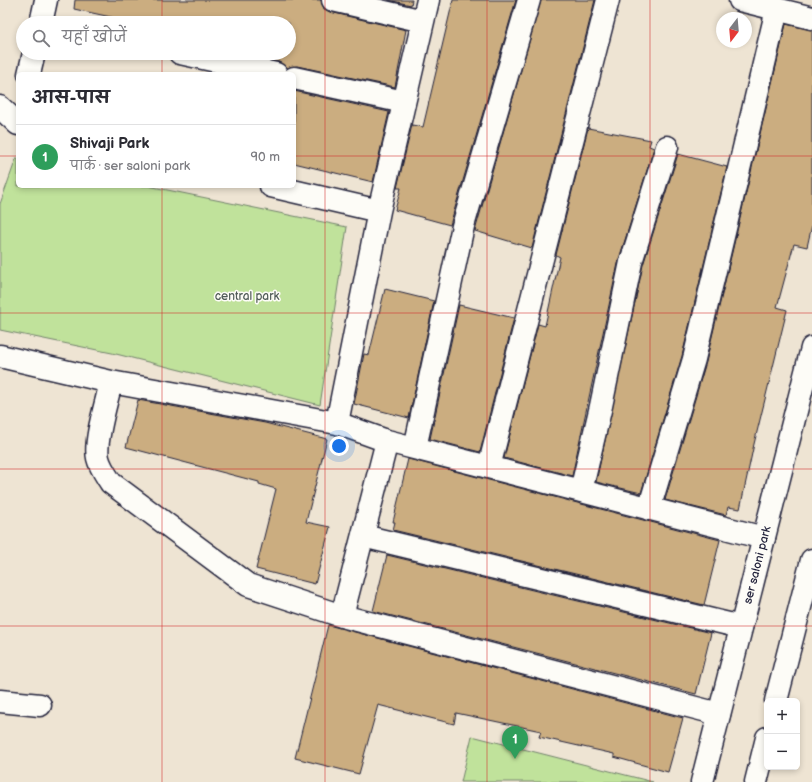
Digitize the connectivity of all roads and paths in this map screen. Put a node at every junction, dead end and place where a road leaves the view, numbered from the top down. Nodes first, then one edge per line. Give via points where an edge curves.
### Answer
1 (46, 0) edge
2 (333, 0) edge
3 (428, 0) edge
4 (529, 0) edge
5 (608, 0) edge
6 (740, 0) edge
7 (777, 9) junction
8 (43, 16) edge
9 (812, 18) edge
10 (423, 21) junction
11 (32, 60) edge
12 (212, 60) edge
13 (29, 72) edge
14 (267, 72) edge
15 (296, 78) edge
16 (404, 102) junction
17 (0, 107) edge
18 (16, 121) edge
19 (667, 147) dead end
20 (280, 188) edge
21 (379, 211) junction
22 (812, 348) edge
23 (0, 356) edge
24 (111, 382) junction
25 (337, 423) junction
26 (387, 441) junction
27 (415, 448) junction
28 (489, 467) junction
29 (581, 491) junction
30 (650, 509) junction
31 (363, 536) junction
32 (764, 538) junction
33 (812, 560) edge
34 (342, 616) junction
35 (741, 627) junction
36 (777, 698) edge
37 (0, 701) edge
38 (40, 705) dead end
39 (719, 714) junction
40 (764, 750) edge
41 (702, 782) edge
42 (756, 782) edge

1 - 8 street
2 - 10 street
3 - 10 street
4 - 27 street via 463,226
5 - 28 street
6 - 7 street
7 - 9 street
7 - 30 street via 694,359
10 - 16 street
11 - 13 street
12 - 14 street
15 - 16 street
16 - 21 street
17 - 18 street
19 - 29 street via 631,262
20 - 21 street
21 - 25 street
22 - 32 street, ser saloni park
23 - 24 street
24 - 25 street
24 - 34 street via 98,442 98,457 111,482 248,585
25 - 26 street
26 - 27 street
26 - 31 street
27 - 28 street
28 - 29 street
29 - 30 street
30 - 32 street
31 - 34 street
31 - 35 street
32 - 35 street, ser saloni park
33 - 36 street
34 - 39 street
35 - 39 street, ser saloni park
37 - 38 street
39 - 41 street, ser saloni park
40 - 42 street

